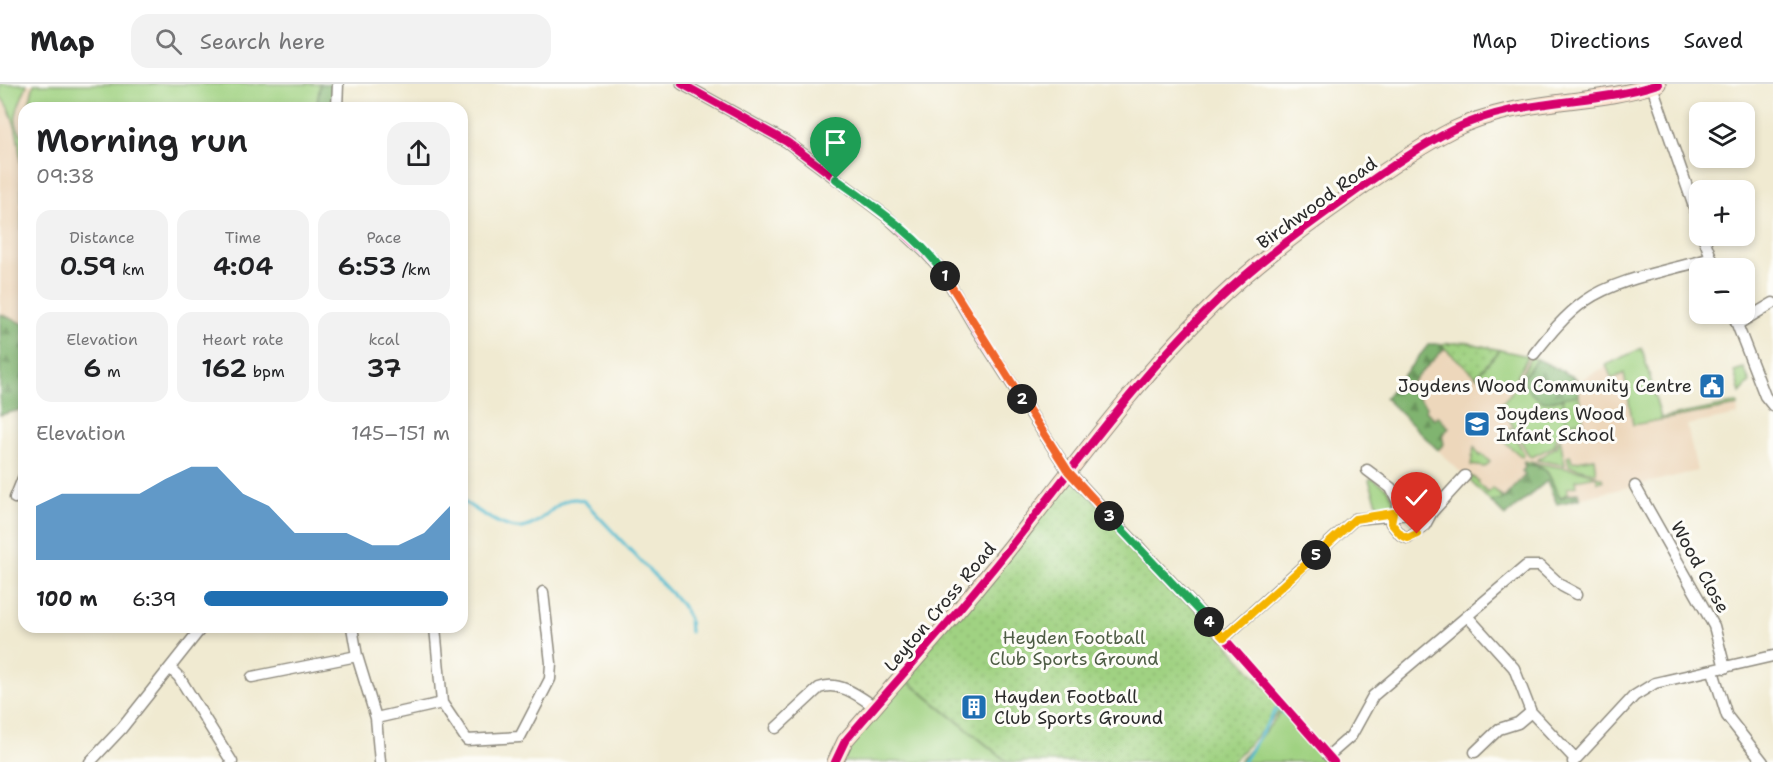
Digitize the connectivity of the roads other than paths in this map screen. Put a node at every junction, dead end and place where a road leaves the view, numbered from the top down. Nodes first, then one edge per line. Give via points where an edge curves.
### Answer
1 (338, 84) edge
2 (682, 84) edge
3 (1655, 85) edge
4 (337, 102) edge
5 (1689, 190) edge
6 (1689, 269) edge
7 (1773, 303) edge
8 (1755, 311) edge
9 (1738, 324) edge
10 (1534, 354) dead end
11 (1773, 406) edge
12 (1366, 470) dead end
13 (1068, 471) junction
14 (1465, 476) dead end
15 (1635, 486) dead end
16 (18, 491) edge
17 (15, 498) dead end
18 (1432, 512) junction
19 (1393, 513) junction
20 (543, 592) dead end
21 (1576, 594) dead end
22 (1468, 617) junction
23 (197, 633) edge
24 (353, 633) edge
25 (436, 633) edge
26 (357, 656) junction
27 (1773, 656) edge
28 (170, 668) junction
29 (1725, 668) junction
30 (1713, 671) junction
31 (252, 677) dead end
32 (442, 704) junction
33 (875, 707) junction
34 (1531, 712) junction
35 (376, 718) junction
36 (776, 728) dead end
37 (1475, 752) dead end
38 (1329, 756) dead end
39 (1574, 760) edge
40 (90, 762) edge
41 (232, 762) edge
42 (380, 762) edge
43 (835, 762) edge
44 (1763, 762) edge

1 - 4 street
2 - 13 street via 787,142 886,216 925,252 941,269
3 - 5 street
3 - 13 street, Birchwood Road via 1492,114 1453,129 1376,177 1271,254 1220,298 1135,390
6 - 10 street via 1606,289 1585,301 1538,341
7 - 8 street
9 - 11 street via 1765,396
12 - 19 street via 1391,488 1399,504
13 - 19 street via 1224,638 1355,519
13 - 33 street, Leyton Cross Road via 1027,527
14 - 18 street
15 - 29 street, Wood Close via 1714,626
16 - 17 street
18 - 19 street
18 - 19 street via 1425,525 1408,538 1391,523
20 - 32 street via 550,679 520,737 467,740
21 - 22 street via 1546,569 1530,564
22 - 34 street via 1514,668
22 - 38 street via 1373,696 1351,736
23 - 28 street
24 - 26 street
25 - 32 street
26 - 31 street
26 - 35 street
27 - 29 street
28 - 40 street
28 - 41 street via 180,677
29 - 30 street
30 - 39 street via 1654,683 1634,696
30 - 44 street via 1727,716
32 - 35 street
33 - 36 street via 841,687 828,685 819,688
33 - 43 street, Leyton Cross Road via 845,741
34 - 37 street via 1518,723 1499,729
34 - 39 street
35 - 42 street

